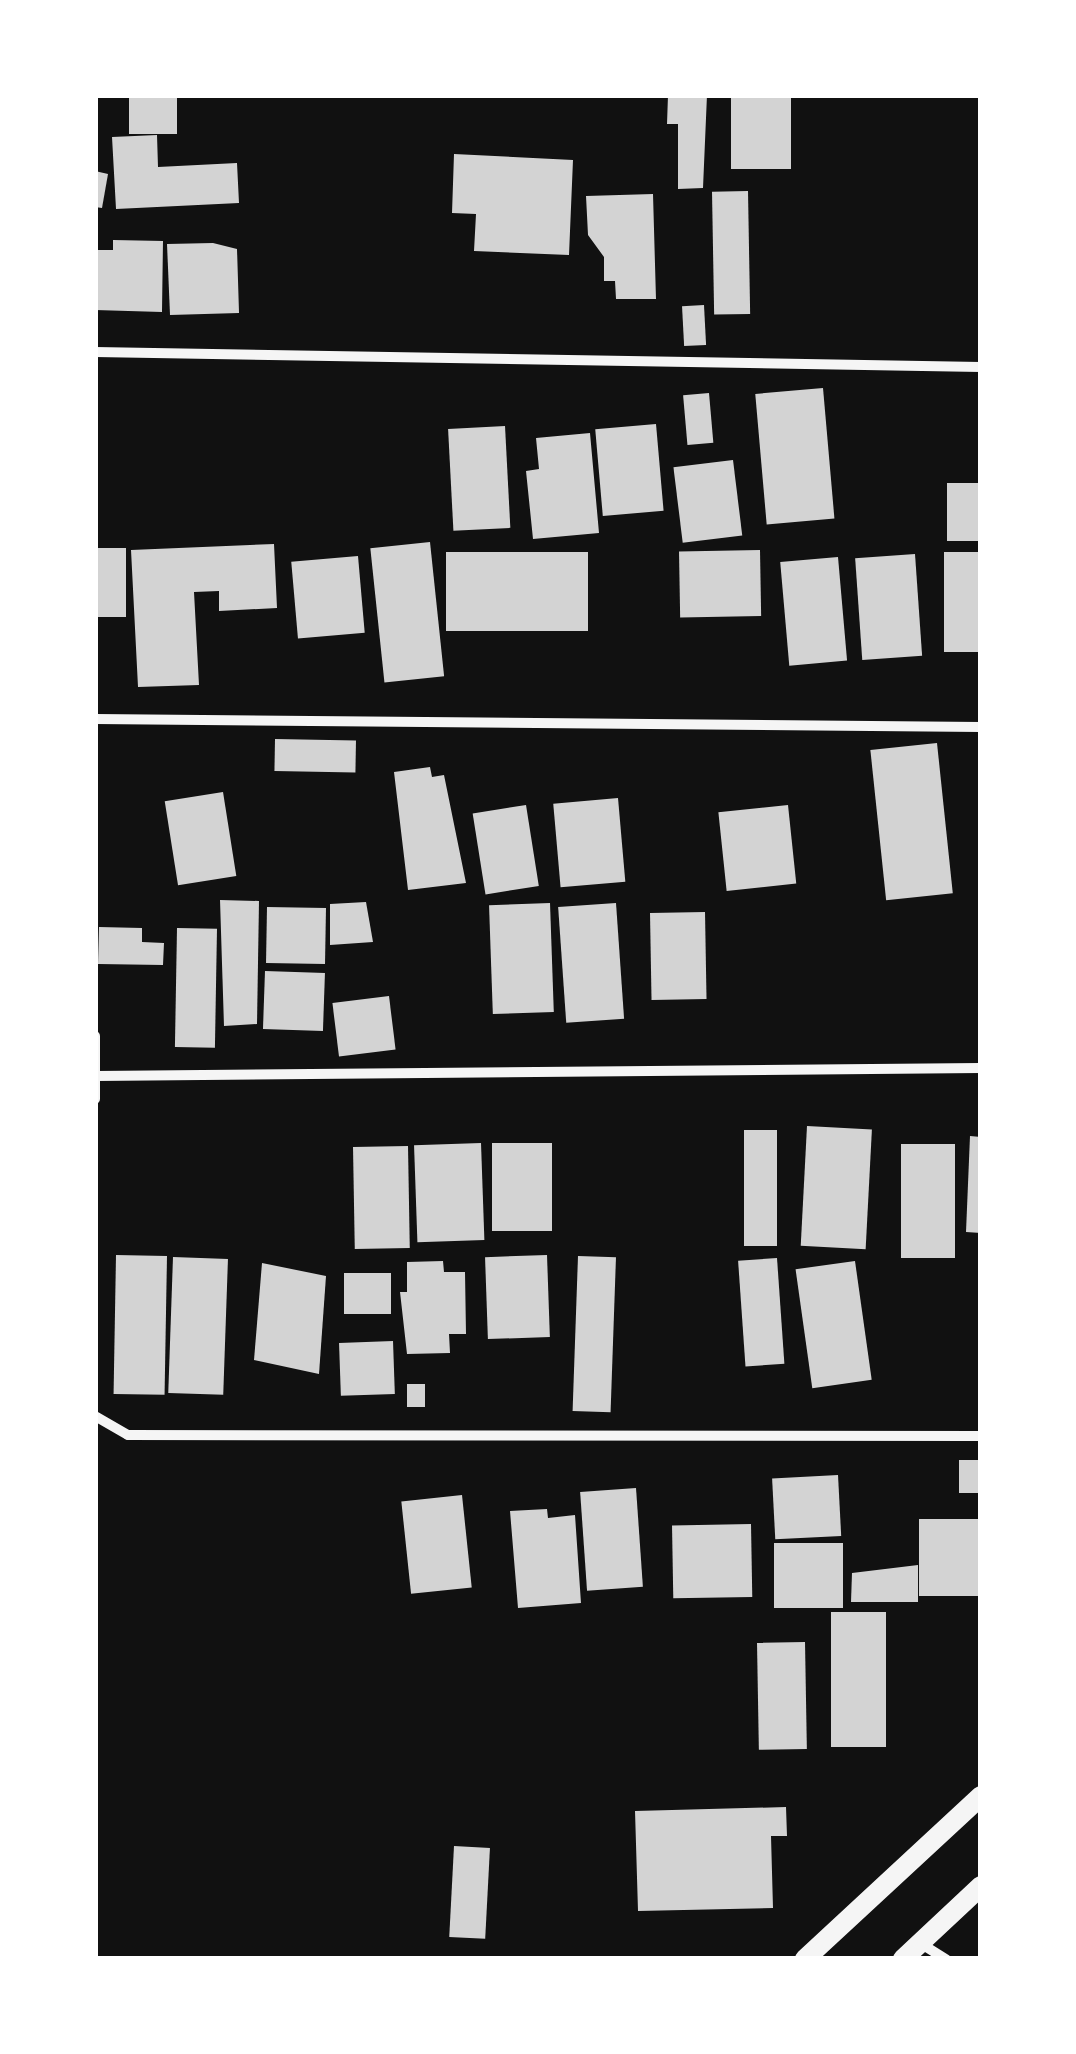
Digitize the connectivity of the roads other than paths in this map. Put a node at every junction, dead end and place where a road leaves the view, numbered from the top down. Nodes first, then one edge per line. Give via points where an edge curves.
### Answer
1 (95, 352) edge
2 (981, 367) edge
3 (95, 719) edge
4 (981, 727) edge
5 (95, 1036) edge
6 (981, 1068) edge
7 (96, 1076) edge
8 (95, 1098) edge
9 (95, 1416) edge
10 (981, 1436) edge
11 (981, 1796) edge
12 (981, 1886) edge
13 (920, 1943) junction
14 (804, 1959) edge
15 (903, 1959) edge
16 (946, 1959) edge

1 - 2 street
3 - 4 street
5 - 7 street
6 - 7 street
7 - 8 street
9 - 10 street via 128,1435 172,1436
11 - 14 main road
12 - 13 main road
13 - 15 main road
13 - 16 street

